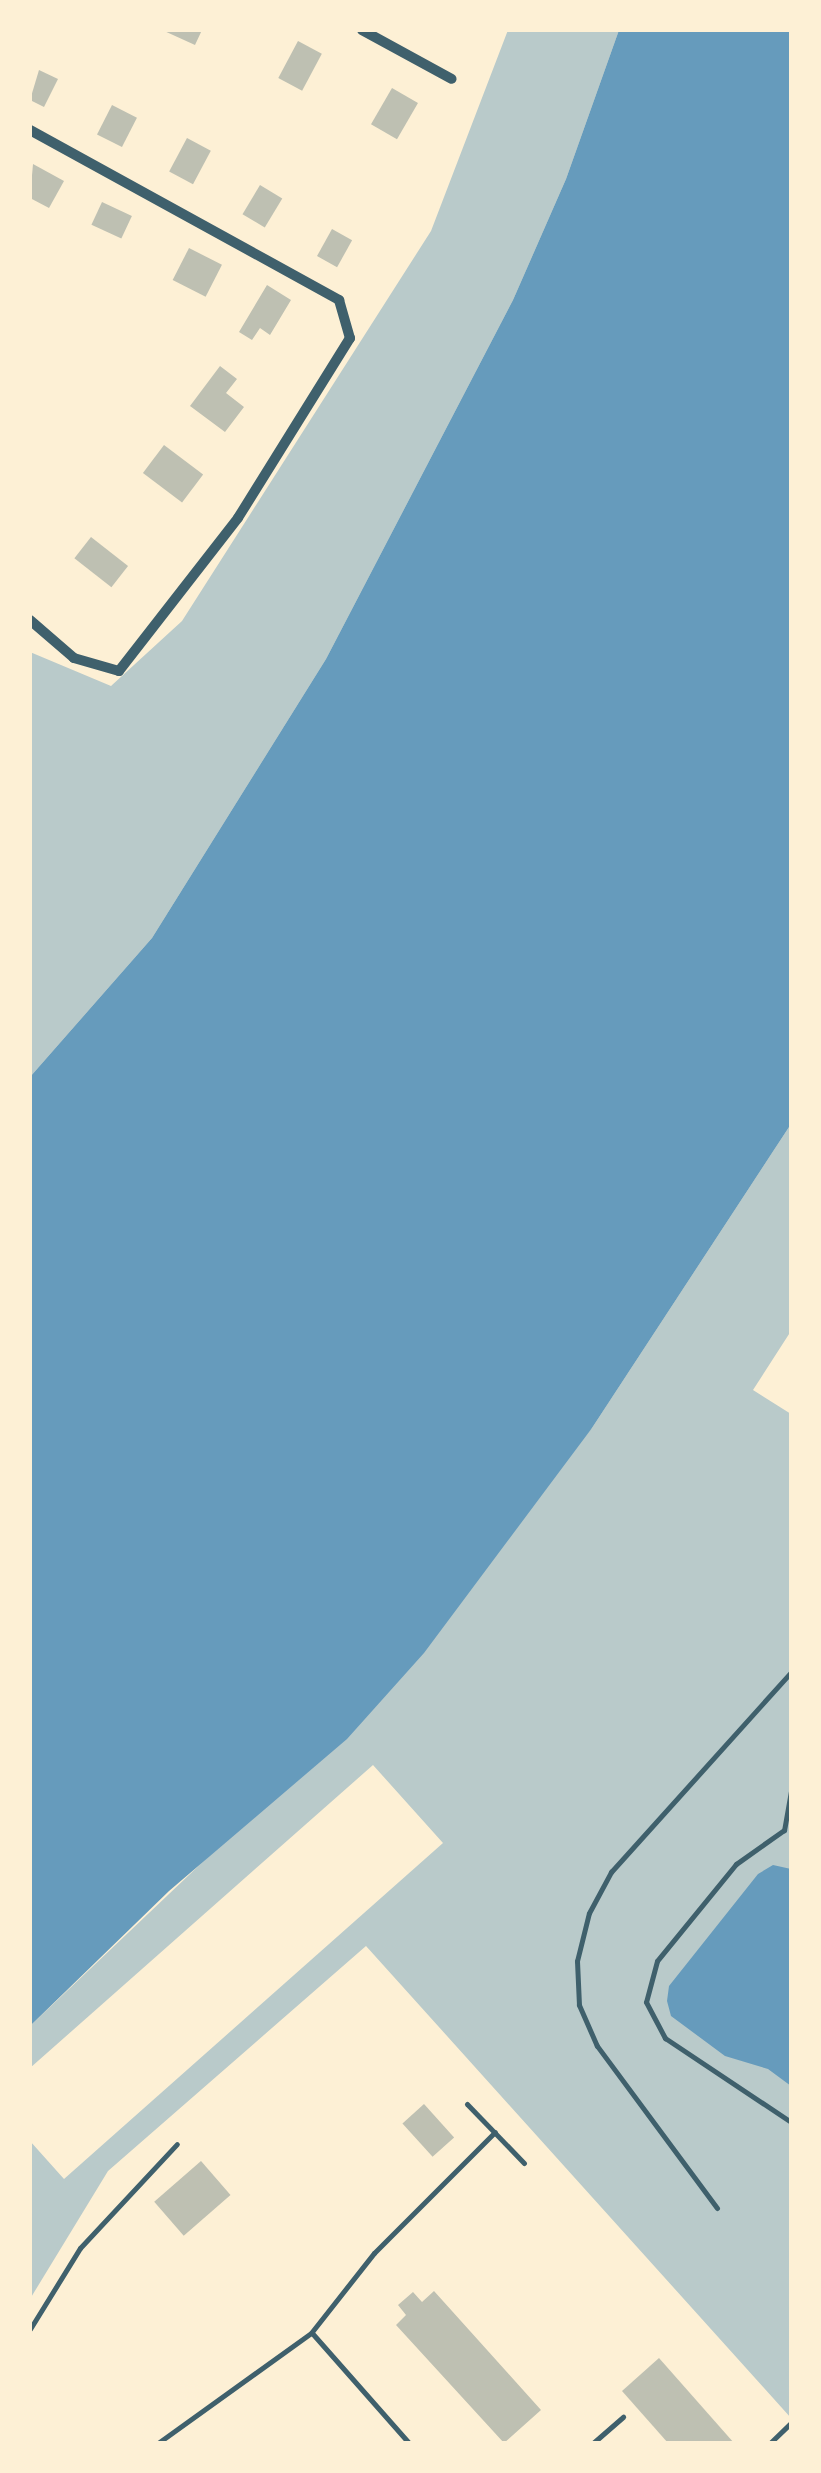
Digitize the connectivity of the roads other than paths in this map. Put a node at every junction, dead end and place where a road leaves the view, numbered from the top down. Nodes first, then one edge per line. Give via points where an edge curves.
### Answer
1 (362, 30) edge
2 (452, 79) dead end
3 (30, 130) edge
4 (30, 620) edge
5 (791, 1672) edge
6 (791, 1791) edge
7 (784, 1830) junction
8 (791, 1834) edge
9 (468, 2104) dead end
10 (791, 2122) edge
11 (495, 2132) junction
12 (177, 2144) dead end
13 (524, 2162) dead end
14 (717, 2208) dead end
15 (30, 2328) edge
16 (311, 2333) junction
17 (623, 2417) dead end
18 (791, 2423) edge
19 (158, 2443) edge
20 (409, 2443) edge
21 (593, 2443) edge
22 (770, 2443) edge

1 - 2 street
3 - 4 street via 339,300 350,338 238,518 119,671 74,658
5 - 14 lane via 611,1872 589,1913 577,1961 579,2005 597,2046
6 - 7 lane
7 - 8 lane
7 - 10 lane via 736,1864 658,1961 646,2002 664,2038
9 - 11 lane
11 - 13 lane
11 - 16 lane via 374,2252
12 - 15 lane via 80,2248
16 - 19 lane
16 - 20 lane
17 - 21 lane
18 - 22 lane

